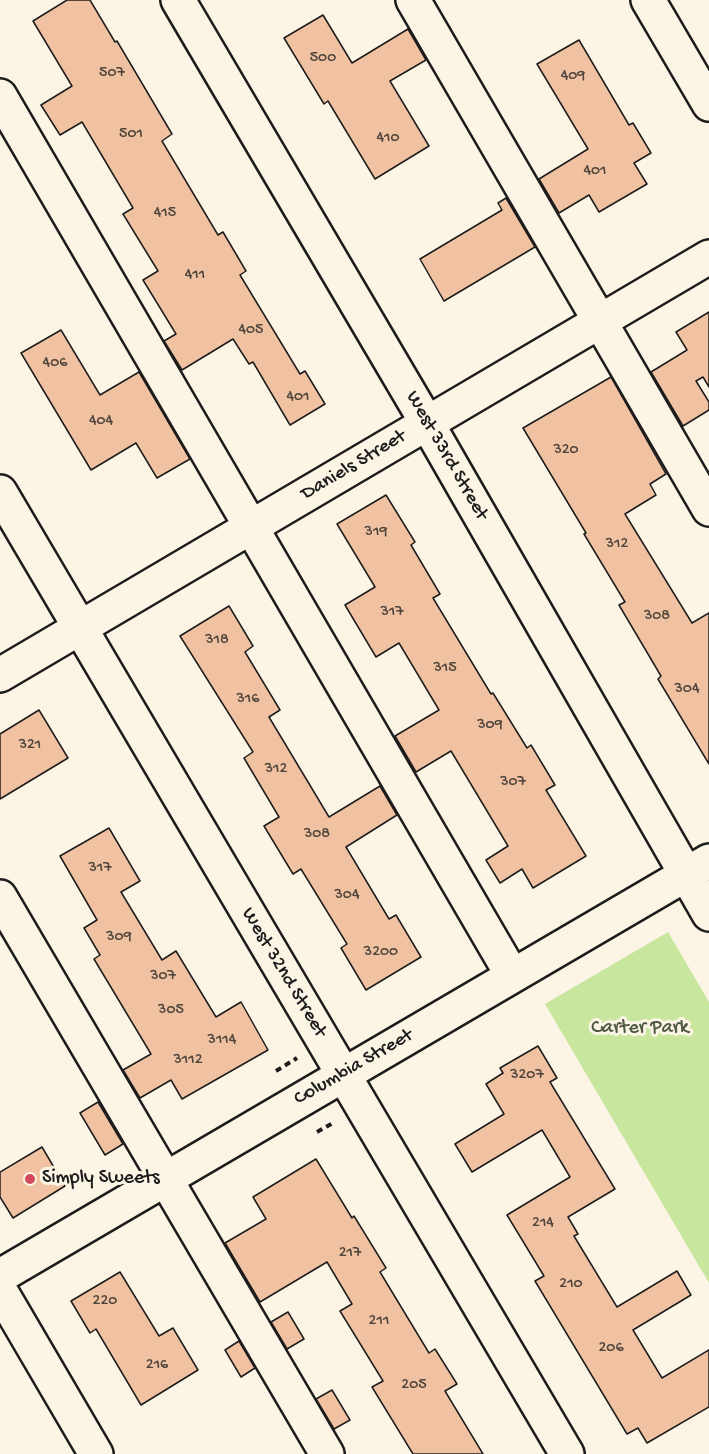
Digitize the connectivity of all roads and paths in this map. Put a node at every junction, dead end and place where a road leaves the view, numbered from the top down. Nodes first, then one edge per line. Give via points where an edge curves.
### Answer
1 (178, 0) edge
2 (413, 0) edge
3 (648, 0) edge
4 (0, 96) edge
5 (709, 104) edge
6 (709, 257) edge
7 (600, 321) junction
8 (428, 423) junction
9 (0, 492) edge
10 (709, 509) edge
11 (251, 527) junction
12 (80, 628) junction
13 (0, 675) edge
14 (697, 868) edge
15 (0, 897) edge
16 (709, 915) edge
17 (512, 975) junction
18 (300, 1056) dead end
19 (276, 1071) dead end
20 (343, 1075) junction
21 (339, 1120) dead end
22 (317, 1132) dead end
23 (166, 1178) junction
24 (0, 1276) edge
25 (0, 1290) edge
26 (96, 1454) edge
27 (327, 1454) edge
28 (567, 1454) edge

1 - 8 street, West 33rd Street
2 - 7 street
3 - 5 street
4 - 11 street
6 - 7 street, Daniels Street
7 - 8 street, Daniels Street
7 - 10 street
8 - 11 street, Daniels Street
8 - 14 street, West 33rd Street
9 - 12 street, West 32nd Street
11 - 12 street, Daniels Street
11 - 17 street
12 - 13 street, Daniels Street
12 - 20 street, West 32nd Street
14 - 16 street, West 33rd Street
14 - 17 street, Columbia Street
15 - 23 street
17 - 20 street, Columbia Street
18 - 19 path
20 - 23 street, Columbia Street
20 - 28 street, West 32nd Street
21 - 22 path
23 - 24 street, Columbia Street
23 - 27 street
25 - 26 street

